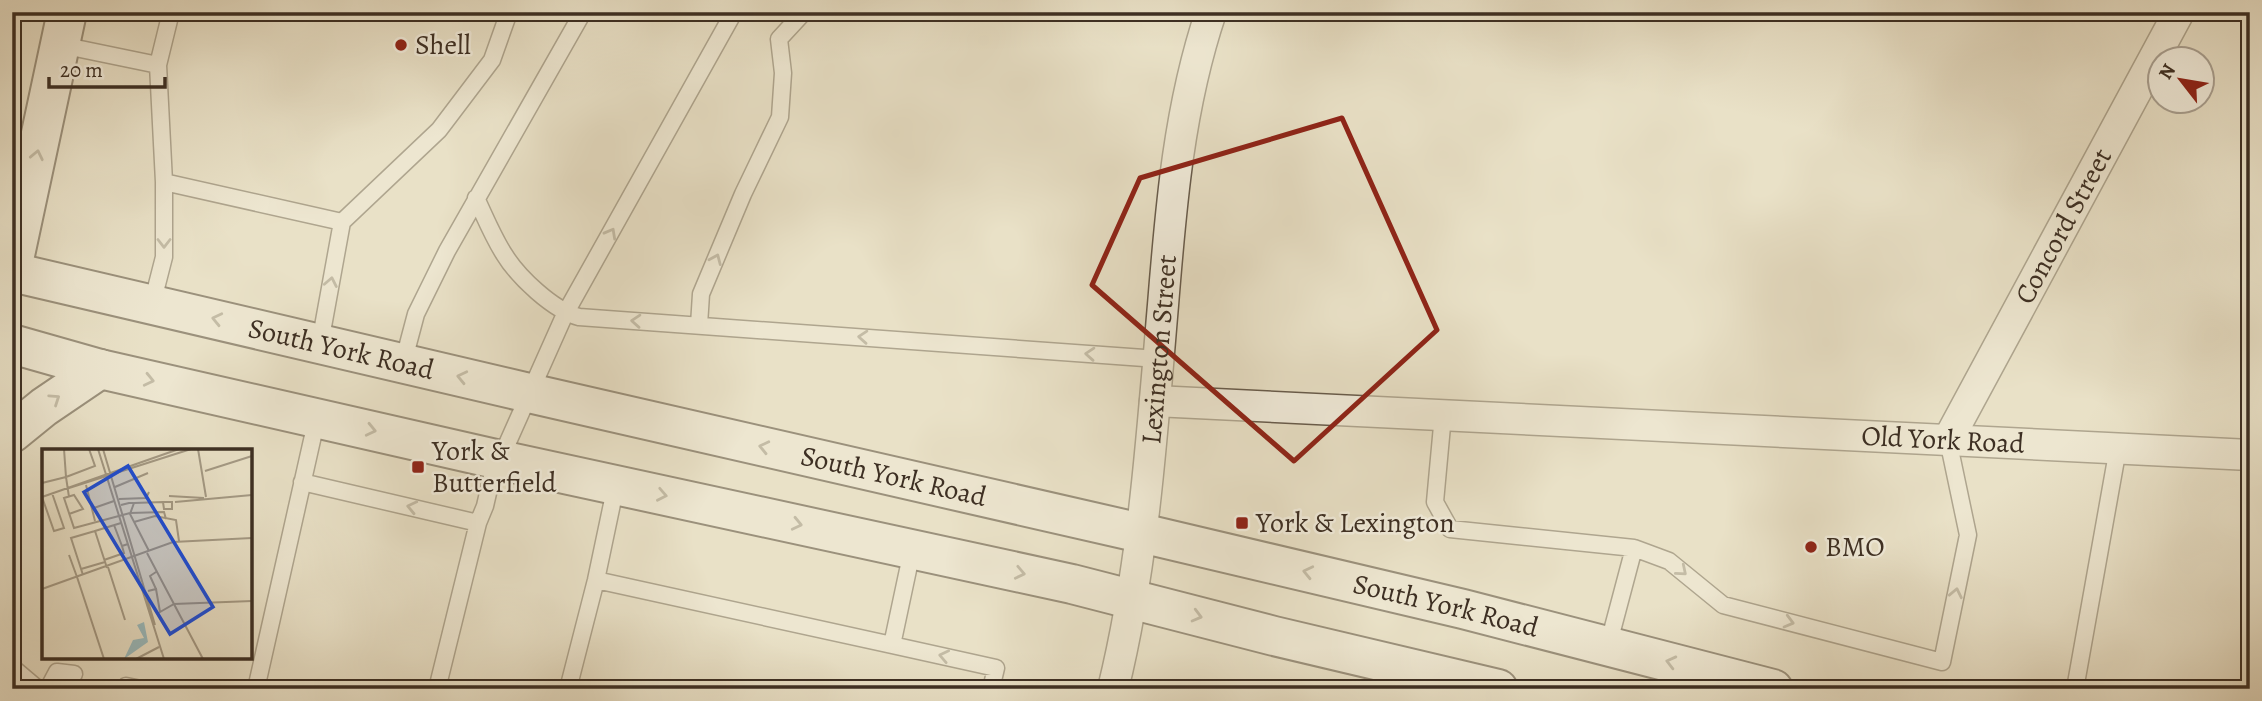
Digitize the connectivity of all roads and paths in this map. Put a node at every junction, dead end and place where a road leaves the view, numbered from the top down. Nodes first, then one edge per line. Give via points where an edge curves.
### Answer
1 (171, 12) edge
2 (583, 12) edge
3 (734, 12) edge
4 (804, 12) edge
5 (1211, 12) edge
6 (2179, 12) edge
7 (508, 18) edge
8 (64, 29) edge
9 (158, 65) junction
10 (164, 182) junction
11 (477, 198) junction
12 (342, 222) junction
13 (12, 270) edge
14 (152, 304) junction
15 (565, 313) junction
16 (699, 324) junction
17 (320, 343) junction
18 (12, 344) edge
19 (1158, 359) junction
20 (403, 363) junction
21 (100, 369) junction
22 (529, 393) junction
23 (1155, 401) junction
24 (1443, 415) junction
25 (317, 417) junction
26 (12, 433) edge
27 (1948, 440) junction
28 (2118, 448) junction
29 (2250, 455) edge
30 (500, 460) junction
31 (302, 482) junction
32 (616, 485) junction
33 (478, 523) junction
34 (1141, 533) junction
35 (1634, 548) junction
36 (912, 551) junction
37 (596, 580) junction
38 (1130, 599) junction
39 (892, 645) junction
40 (1608, 646) junction
41 (12, 667) edge
42 (74, 674) dead end
43 (38, 689) edge
44 (48, 689) edge
45 (256, 689) edge
46 (437, 689) edge
47 (568, 689) edge
48 (991, 689) edge
49 (1113, 689) edge
50 (1498, 689) edge
51 (1773, 689) edge
52 (2074, 689) edge

1 - 9 lane
2 - 11 lane
15 -> 3 lane
16 -> 4 lane via 701,294 780,117 783,73 779,40
5 - 19 street, Lexington Street via 1183,119
6 - 27 street, Concord Street
7 - 12 lane via 492,60 439,130
8 - 9 lane
13 -> 8 main road
9 - 10 lane
10 - 12 lane
10 -> 14 lane via 163,257
11 - 15 lane via 504,254 527,282
11 - 20 lane via 416,314
17 -> 12 lane
13 - 14 main road, South York Road
17 -> 14 main road, South York Road
16 -> 15 lane
15 - 22 lane
19 -> 16 lane
17 - 20 main road, South York Road
18 - 21 main road
19 - 23 street, Lexington Street
22 -> 20 main road, South York Road
21 -> 25 main road
26 -> 21 main road
22 - 30 lane
34 -> 22 main road, South York Road
23 - 24 street
23 - 34 street, Lexington Street
24 - 27 street, Old York Road
24 - 35 lane via 1435,502 1450,529
25 -> 30 main road
25 - 31 lane
27 - 28 street, Old York Road
35 -> 27 lane via 1670,561 1723,605 1942,662 1968,536
28 - 29 street, Old York Road
28 - 52 lane
30 - 32 main road
30 - 33 lane
33 -> 31 lane
31 - 45 lane
32 -> 36 main road
32 - 37 lane
33 - 46 lane
34 - 38 street, Lexington Street
40 -> 34 main road, South York Road
35 - 40 lane
36 -> 38 main road
36 - 39 lane
37 - 39 lane
37 - 47 lane
38 - 49 street, Lexington Street
38 -> 50 main road
48 -> 39 lane via 996,667
51 -> 40 main road, South York Road
41 - 43 lane
42 - 44 lane via 57,672

